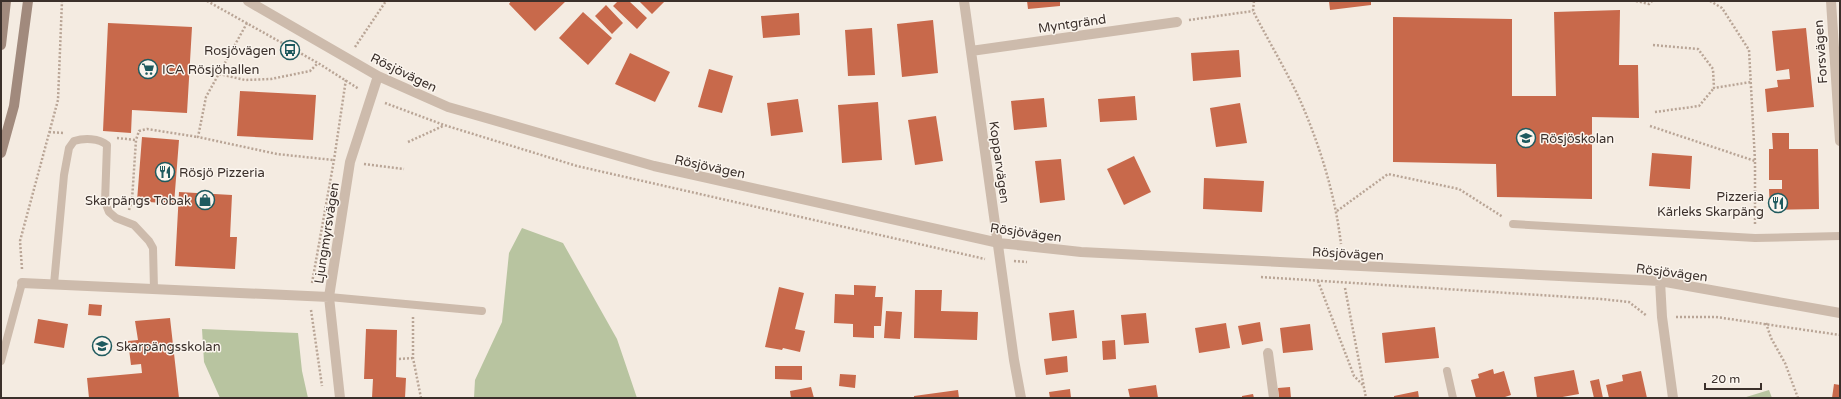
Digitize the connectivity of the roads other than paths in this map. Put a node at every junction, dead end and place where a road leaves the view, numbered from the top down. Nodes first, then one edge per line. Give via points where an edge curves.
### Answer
1 (6, 1) edge
2 (28, 1) edge
3 (248, 1) edge
4 (964, 1) edge
5 (1828, 2) edge
6 (1177, 22) road end
7 (1, 45) edge
8 (970, 51) junction
9 (378, 76) junction
10 (1838, 102) edge
11 (1840, 141) edge
12 (1, 154) edge
13 (1513, 224) road end
14 (1840, 236) edge
15 (998, 243) junction
16 (1660, 281) junction
17 (22, 283) joint
18 (54, 284) junction
19 (154, 289) junction
20 (330, 297) junction
21 (482, 311) dead end
22 (1840, 312) edge
23 (1268, 353) dead end
24 (1, 361) edge
25 (1447, 371) dead end
26 (340, 398) edge
27 (1021, 398) edge
28 (1274, 398) edge
29 (1453, 398) edge
30 (1673, 398) edge

1 - 7 main road
2 - 12 main road via 14,106
3 - 9 street, Rösjövägen
4 - 8 street, Kopparvägen
5 - 10 street, Forsvägen
6 - 8 street, Myntgränd
8 - 15 street, Kopparvägen
9 - 15 street, Rösjövägen via 448,107 654,166
9 - 20 street, Ljungmyrsvägen via 350,162
10 - 11 street, Forsvägen
13 - 14 lane via 1755,238
15 - 16 street, Rösjövägen via 1081,252
15 - 27 street, Kopparvägen
16 - 22 street, Rösjövägen
16 - 30 street
17 - 18 street
17 - 24 lane
18 - 19 street
18 - 19 lane via 64,175 69,148 74,141 82,139 103,141 108,145 105,202 109,212 116,218 134,225 153,248
19 - 20 street
20 - 21 lane
20 - 26 street, Ljungmyrsvägen
23 - 28 street
25 - 29 lane

